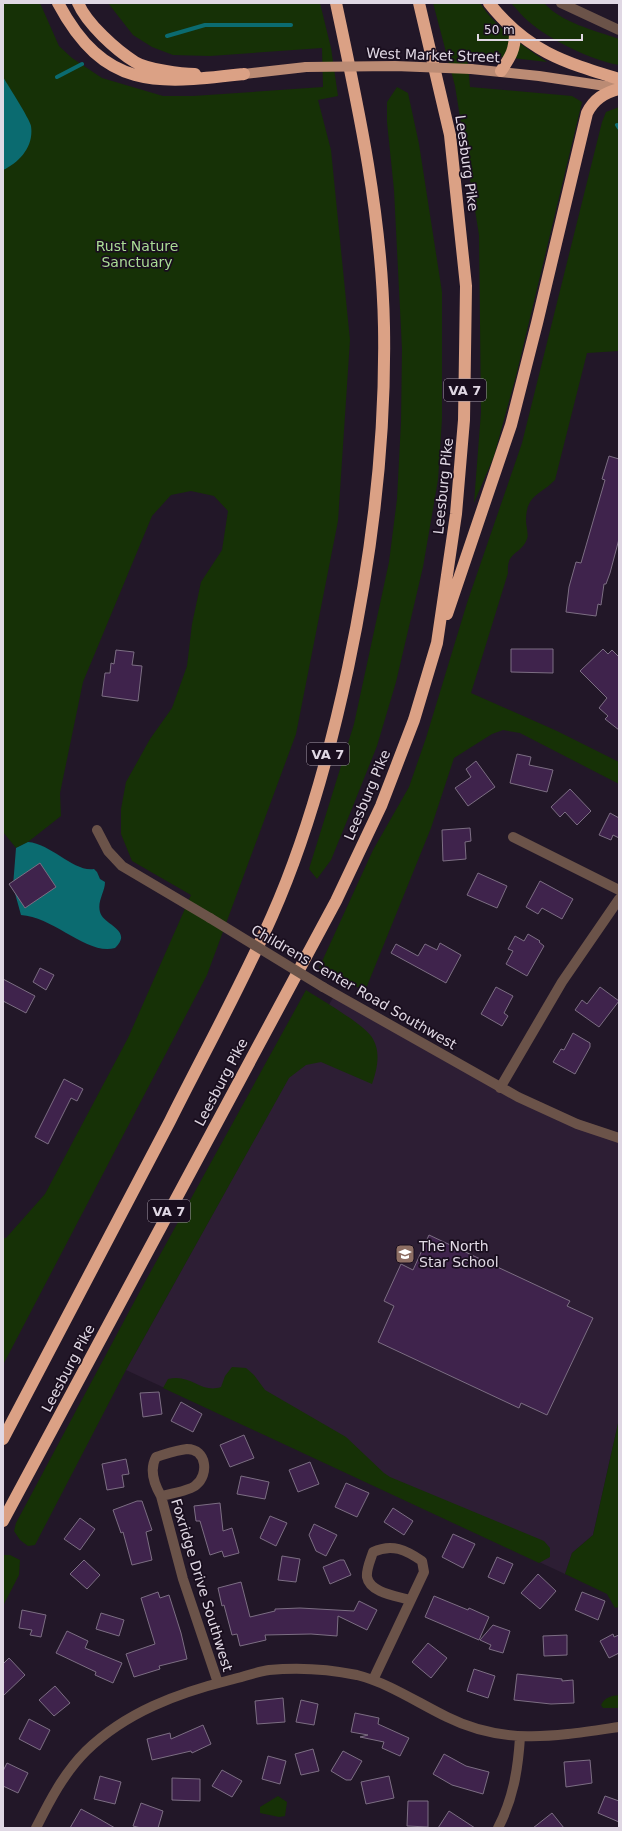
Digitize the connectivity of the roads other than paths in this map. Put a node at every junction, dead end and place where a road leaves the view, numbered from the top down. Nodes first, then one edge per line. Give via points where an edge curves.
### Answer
1 (58, 3) edge
2 (78, 3) edge
3 (336, 3) edge
4 (414, 3) edge
5 (489, 3) edge
6 (561, 3) edge
7 (579, 7) edge
8 (421, 9) edge
9 (619, 30) edge
10 (515, 32) junction
11 (500, 71) junction
12 (244, 74) junction
13 (619, 80) edge
14 (619, 89) edge
15 (437, 643) junction
16 (97, 830) dead end
17 (513, 837) dead end
18 (619, 890) edge
19 (619, 899) edge
20 (500, 1088) junction
21 (619, 1138) edge
22 (3, 1439) edge
23 (161, 1496) junction
24 (3, 1521) edge
25 (410, 1600) junction
26 (373, 1680) junction
27 (218, 1683) junction
28 (619, 1727) edge
29 (520, 1737) junction
30 (36, 1828) edge
31 (498, 1828) edge

1 - 12 highway via 69,23 87,46 125,73 172,81
2 - 12 highway via 80,9 103,36 136,63 185,74
3 - 22 highway, Leesburg Pike / VA 7 via 367,153 384,326 383,413 373,535 362,604 340,706 313,805 273,915 210,1042
4 - 8 highway
5 - 10 highway
6 - 7 street
7 - 9 street
8 - 15 highway, Leesburg Pike / VA 7 via 450,135 466,286 464,420 456,514
10 - 11 highway via 512,55
10 - 13 highway via 551,56
11 - 12 main road, West Market Street, bridge via 387,66 306,67
11 - 14 main road, West Market Street
14 - 15 highway via 601,96 587,113 511,425
15 - 24 highway, Leesburg Pike / VA 7 via 414,720 383,798 336,901
16 - 20 street, Childrens Center Road Southwest, bridge via 108,851 122,866 322,986
17 - 18 street
19 - 20 street via 562,982
20 - 21 street, Childrens Center Road Southwest via 577,1124
23 - 23 street, Foxridge Drive Southwest via 195,1487 201,1480 205,1472 204,1461 197,1452 188,1449 156,1457 153,1464 154,1484
23 - 27 street, Foxridge Drive Southwest via 183,1579
25 - 25 street via 371,1585 367,1577 373,1552 383,1547 393,1547 422,1561 424,1572
25 - 26 street
26 - 27 street, Foxridge Drive Southwest via 334,1671 290,1669 266,1670
26 - 29 street, Foxridge Drive Southwest via 471,1728
27 - 30 street, Foxridge Drive Southwest via 158,1703 120,1723 73,1765 57,1788
28 - 29 street, Foxridge Drive Southwest via 550,1737
29 - 31 street via 518,1770 512,1795

